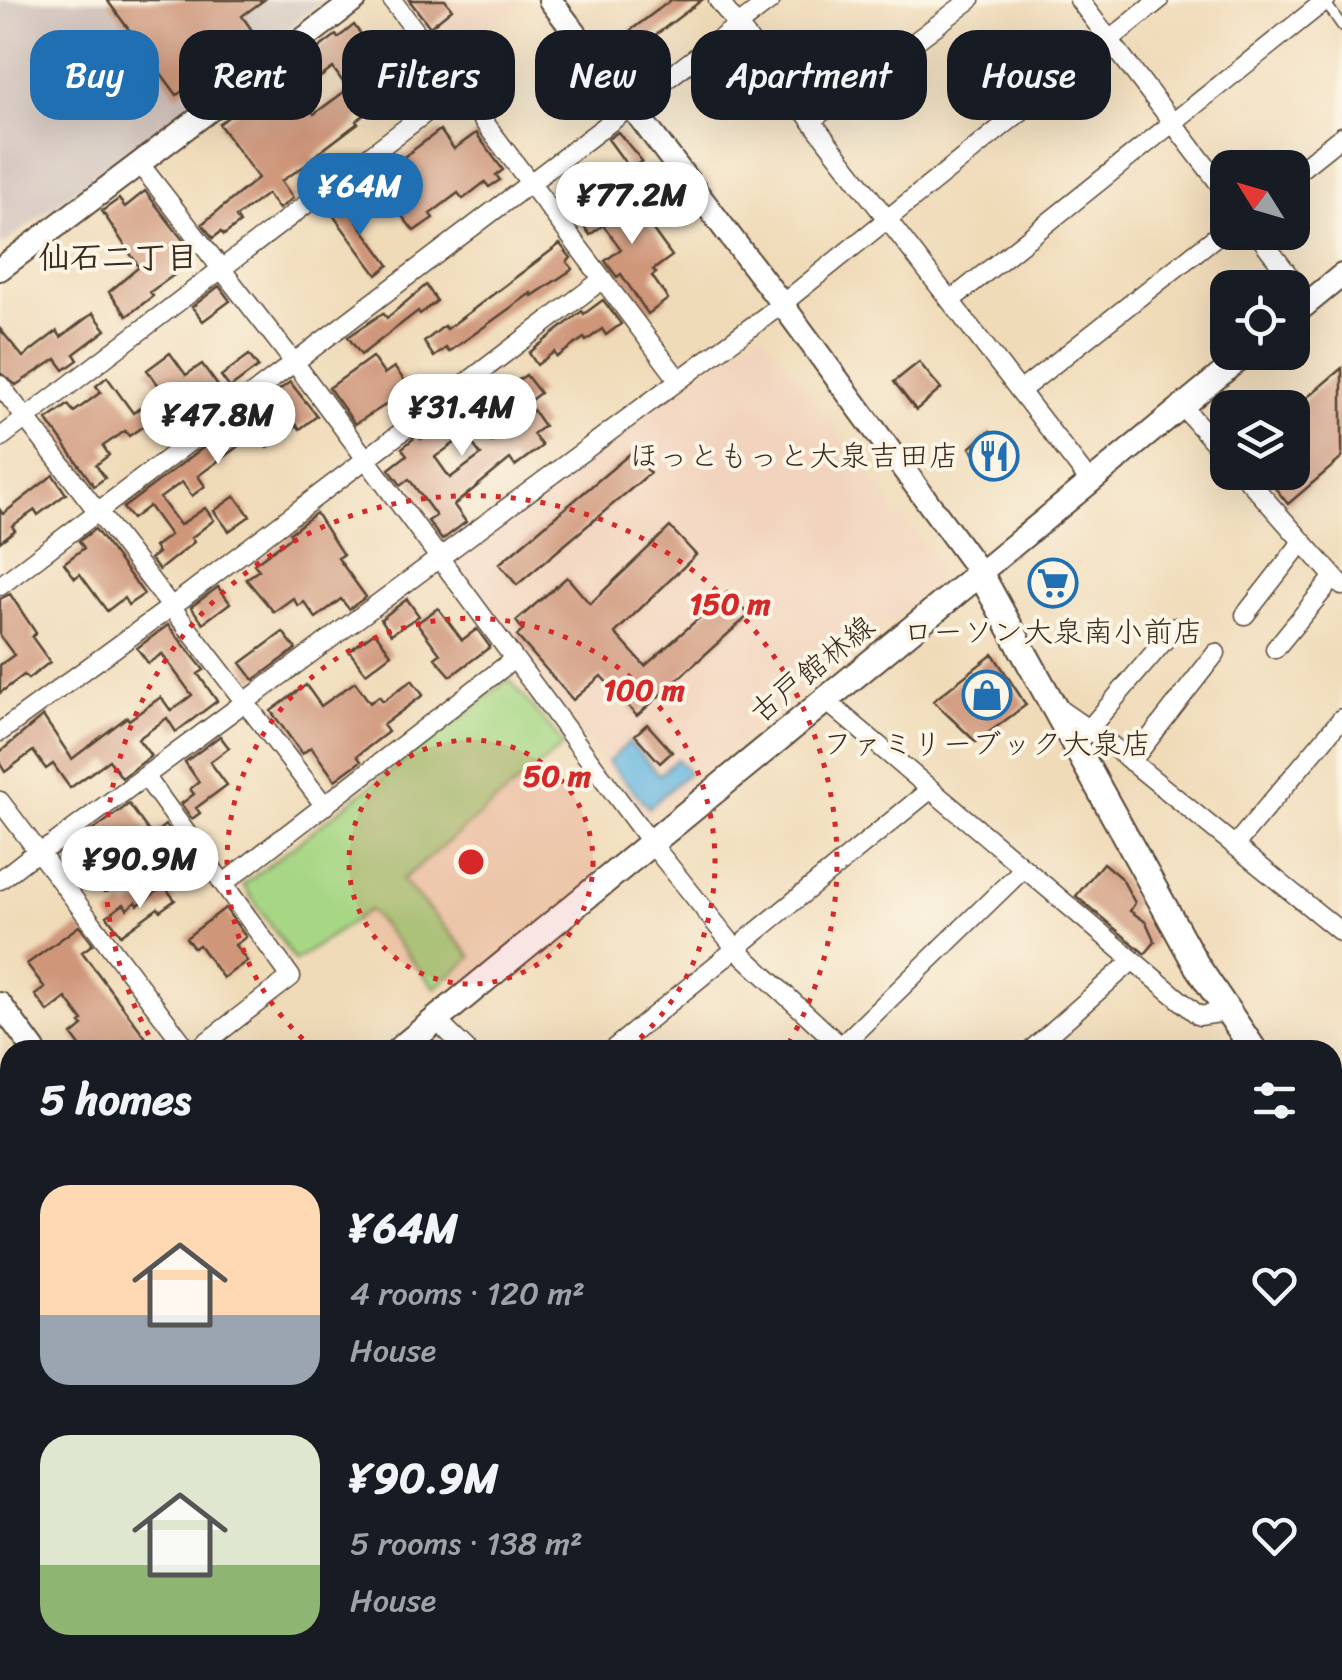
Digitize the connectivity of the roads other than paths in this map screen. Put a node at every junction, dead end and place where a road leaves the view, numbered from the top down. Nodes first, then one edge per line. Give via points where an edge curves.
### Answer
1 (356, 0) edge
2 (392, 0) edge
3 (550, 0) edge
4 (718, 0) edge
5 (772, 0) edge
6 (970, 0) edge
7 (1079, 0) edge
8 (1159, 0) edge
9 (1325, 1) edge
10 (737, 26) junction
11 (1342, 26) edge
12 (414, 30) edge
13 (573, 30) edge
14 (740, 30) edge
15 (1102, 30) edge
16 (927, 33) edge
17 (1111, 38) edge
18 (1111, 43) edge
19 (671, 76) edge
20 (416, 120) edge
21 (481, 120) edge
22 (613, 120) edge
23 (643, 120) edge
24 (812, 120) edge
25 (1011, 120) edge
26 (1172, 122) junction
27 (1342, 136) edge
28 (1310, 162) edge
29 (139, 163) junction
30 (1210, 172) edge
31 (530, 182) junction
32 (888, 220) junction
33 (1210, 241) edge
34 (220, 268) junction
35 (0, 269) edge
36 (1342, 275) edge
37 (603, 280) junction
38 (950, 301) junction
39 (1310, 302) edge
40 (782, 304) junction
41 (294, 362) junction
42 (1226, 370) edge
43 (678, 379) junction
44 (0, 385) edge
45 (1020, 391) junction
46 (1182, 406) junction
47 (26, 418) junction
48 (0, 438) edge
49 (1210, 438) edge
50 (365, 458) junction
51 (1090, 482) junction
52 (1257, 490) edge
53 (100, 512) junction
54 (1302, 542) junction
55 (440, 557) junction
56 (980, 573) junction
57 (1338, 582) edge
58 (0, 586) edge
59 (172, 607) junction
60 (1245, 615) dead end
61 (1176, 627) dead end
62 (1275, 649) dead end
63 (1216, 653) dead end
64 (514, 659) junction
65 (825, 700) junction
66 (246, 702) junction
67 (1052, 704) junction
68 (1342, 718) edge
69 (1088, 730) junction
70 (0, 732) edge
71 (1131, 762) junction
72 (145, 776) junction
73 (930, 789) junction
74 (0, 801) edge
75 (325, 806) junction
76 (651, 843) junction
77 (1234, 846) junction
78 (39, 853) junction
79 (1024, 869) junction
80 (0, 880) edge
81 (224, 884) junction
82 (1342, 932) edge
83 (736, 949) junction
84 (1132, 961) junction
85 (0, 1004) edge
86 (1227, 1012) junction
87 (436, 1020) junction
88 (27, 1040) edge
89 (180, 1040) edge
90 (209, 1040) edge
91 (411, 1040) edge
92 (456, 1040) edge
93 (624, 1040) edge
94 (832, 1040) edge
95 (850, 1040) edge
96 (1042, 1040) edge
97 (1247, 1040) edge

1 - 29 street
2 - 12 street
3 - 13 street
4 - 10 street
5 - 10 street
6 - 16 street
7 - 15 street
8 - 17 street
9 - 11 lane
9 - 26 street
10 - 14 street
10 - 19 street
18 - 26 street
20 - 34 street
21 - 31 street
22 - 31 street
23 - 40 street
24 - 32 street
25 - 32 street
26 - 30 street
26 - 38 street
27 - 28 street
29 - 34 street
29 - 35 street
31 - 37 street
31 - 41 street
32 - 38 street
32 - 40 street
33 - 45 street
34 - 41 street
34 - 47 street
36 - 39 street
37 - 43 street
37 - 50 street
38 - 45 street
40 - 43 street
40 - 56 street
41 - 50 street
41 - 53 street
42 - 46 street
43 - 55 street
44 - 47 street
45 - 51 street
46 - 49 street
46 - 51 street
47 - 48 street
47 - 53 street
50 - 55 street
50 - 59 street
51 - 56 street
52 - 54 street
53 - 58 street
53 - 59 street
54 - 57 street
54 - 60 street
55 - 64 street
55 - 66 street
56 - 65 main road, 古戸館林線
56 - 67 main road
57 - 62 street
59 - 66 street
59 - 70 street
61 - 69 street
63 - 71 street
64 - 75 street
64 - 76 street
65 - 73 street
65 - 76 main road, 古戸館林線
66 - 72 street
66 - 75 street
67 - 69 street
67 - 86 main road
68 - 77 street
69 - 71 street
71 - 77 street
72 - 78 street
72 - 81 street
73 - 79 street
73 - 83 street
74 - 78 street
75 - 81 street
76 - 83 street
76 - 87 main road, 古戸館林線
77 - 82 street
78 - 80 street
78 - 89 street
79 - 84 street
79 - 95 street
81 - 90 street via 291,976
83 - 93 street
83 - 94 street
84 - 86 street via 1199,1016
84 - 96 street
85 - 88 street
86 - 97 main road
87 - 91 main road, 古戸館林線
87 - 92 street

